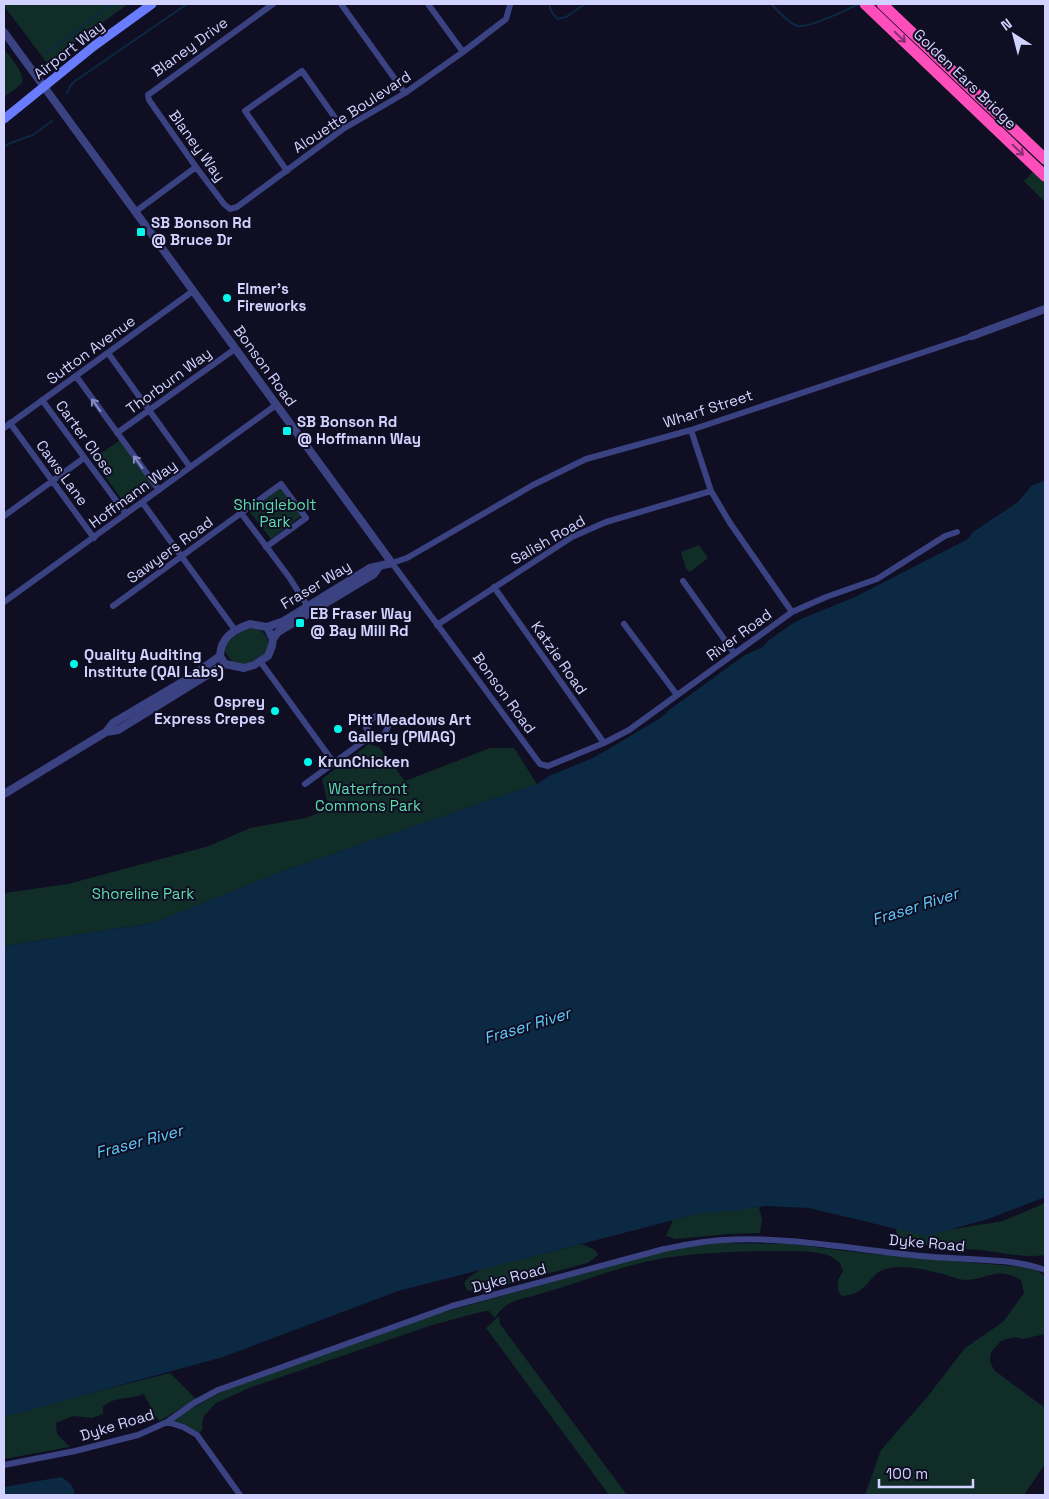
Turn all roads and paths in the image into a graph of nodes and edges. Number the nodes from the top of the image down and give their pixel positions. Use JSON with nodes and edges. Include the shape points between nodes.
{"nodes":[{"id":1,"x":152,"y":4,"type":"edge"},
{"id":2,"x":273,"y":4,"type":"edge"},
{"id":3,"x":341,"y":4,"type":"edge"},
{"id":4,"x":428,"y":4,"type":"edge"},
{"id":5,"x":865,"y":4,"type":"edge"},
{"id":6,"x":882,"y":4,"type":"edge"},
{"id":7,"x":510,"y":5,"type":"edge"},
{"id":8,"x":4,"y":32,"type":"edge"},
{"id":9,"x":463,"y":52,"type":"junction"},
{"id":10,"x":44,"y":87,"type":"junction"},
{"id":11,"x":405,"y":93,"type":"junction"},
{"id":12,"x":148,"y":95,"type":"joint"},
{"id":13,"x":4,"y":119,"type":"edge"},
{"id":14,"x":343,"y":129,"type":"junction"},
{"id":15,"x":1045,"y":159,"type":"edge"},
{"id":16,"x":196,"y":167,"type":"junction"},
{"id":17,"x":287,"y":171,"type":"junction"},
{"id":18,"x":1045,"y":176,"type":"edge"},
{"id":19,"x":230,"y":209,"type":"joint"},
{"id":20,"x":135,"y":212,"type":"junction"},
{"id":21,"x":193,"y":291,"type":"junction"},
{"id":22,"x":1045,"y":309,"type":"edge"},
{"id":23,"x":972,"y":336,"type":"joint"},
{"id":24,"x":235,"y":349,"type":"junction"},
{"id":25,"x":108,"y":353,"type":"junction"},
{"id":26,"x":76,"y":376,"type":"junction"},
{"id":27,"x":42,"y":400,"type":"junction"},
{"id":28,"x":276,"y":405,"type":"junction"},
{"id":29,"x":150,"y":410,"type":"junction"},
{"id":30,"x":10,"y":424,"type":"junction"},
{"id":31,"x":4,"y":428,"type":"edge"},
{"id":32,"x":692,"y":430,"type":"junction"},
{"id":33,"x":118,"y":433,"type":"junction"},
{"id":34,"x":84,"y":458,"type":"junction"},
{"id":35,"x":190,"y":467,"type":"junction"},
{"id":36,"x":52,"y":481,"type":"junction"},
{"id":37,"x":159,"y":490,"type":"junction"},
{"id":38,"x":711,"y":491,"type":"junction"},
{"id":39,"x":142,"y":502,"type":"junction"},
{"id":40,"x":241,"y":513,"type":"junction"},
{"id":41,"x":126,"y":514,"type":"junction"},
{"id":42,"x":4,"y":516,"type":"edge"},
{"id":43,"x":958,"y":532,"type":"dead end"},
{"id":44,"x":94,"y":538,"type":"junction"},
{"id":45,"x":266,"y":546,"type":"junction"},
{"id":46,"x":182,"y":556,"type":"junction"},
{"id":47,"x":392,"y":563,"type":"junction"},
{"id":48,"x":683,"y":581,"type":"dead end"},
{"id":49,"x":494,"y":587,"type":"junction"},
{"id":50,"x":4,"y":602,"type":"edge"},
{"id":51,"x":113,"y":606,"type":"dead end"},
{"id":52,"x":309,"y":609,"type":"junction"},
{"id":53,"x":792,"y":612,"type":"junction"},
{"id":54,"x":624,"y":624,"type":"dead end"},
{"id":55,"x":438,"y":625,"type":"junction"},
{"id":56,"x":266,"y":627,"type":"junction"},
{"id":57,"x":235,"y":630,"type":"junction"},
{"id":58,"x":273,"y":639,"type":"junction"},
{"id":59,"x":734,"y":653,"type":"junction"},
{"id":60,"x":220,"y":656,"type":"junction"},
{"id":61,"x":260,"y":661,"type":"junction"},
{"id":62,"x":225,"y":664,"type":"junction"},
{"id":63,"x":677,"y":695,"type":"junction"},
{"id":64,"x":106,"y":732,"type":"junction"},
{"id":65,"x":372,"y":735,"type":"dead end"},
{"id":66,"x":604,"y":743,"type":"junction"},
{"id":67,"x":334,"y":763,"type":"junction"},
{"id":68,"x":540,"y":764,"type":"joint"},
{"id":69,"x":305,"y":784,"type":"dead end"},
{"id":70,"x":4,"y":794,"type":"edge"},
{"id":71,"x":1045,"y":1270,"type":"edge"},
{"id":72,"x":167,"y":1422,"type":"junction"},
{"id":73,"x":4,"y":1465,"type":"edge"},
{"id":74,"x":240,"y":1495,"type":"edge"}],
"edges":[{"from":1,"to":10,"type":"main road","name":"Airport Way"},
{"from":2,"to":12,"type":"street","name":"Blaney Drive"},
{"from":3,"to":11,"type":"street"},
{"from":4,"to":9,"type":"street"},
{"from":5,"to":18,"type":"highway","name":"Golden Ears Bridge","one_way":true},
{"from":6,"to":15,"type":"highway","name":"Golden Ears Bridge"},
{"from":7,"to":9,"type":"street","name":"Alouette Boulevard","via":[[506,19]]},
{"from":8,"to":10,"type":"street","name":"Bonson Road"},
{"from":9,"to":11,"type":"street","name":"Alouette Boulevard"},
{"from":10,"to":13,"type":"main road","name":"Airport Way"},
{"from":10,"to":20,"type":"street","name":"Bonson Road"},
{"from":11,"to":14,"type":"street","name":"Alouette Boulevard"},
{"from":12,"to":16,"type":"street","name":"Blaney Way","via":[[148,100]]},
{"from":14,"to":17,"type":"street","name":"Alouette Boulevard"},
{"from":14,"to":17,"type":"street","via":[[302,70],[245,111]]},
{"from":16,"to":19,"type":"street","name":"Blaney Way"},
{"from":16,"to":20,"type":"street"},
{"from":17,"to":19,"type":"street","name":"Alouette Boulevard"},
{"from":20,"to":21,"type":"street","name":"Bonson Road"},
{"from":21,"to":24,"type":"street","name":"Bonson Road"},
{"from":21,"to":25,"type":"street","name":"Sutton Avenue"},
{"from":22,"to":23,"type":"street","name":"Wharf Street"},
{"from":23,"to":32,"type":"street","name":"Wharf Street"},
{"from":24,"to":28,"type":"street","name":"Bonson Road"},
{"from":24,"to":29,"type":"street","name":"Thorburn Way"},
{"from":25,"to":26,"type":"street","name":"Sutton Avenue"},
{"from":25,"to":29,"type":"street"},
{"from":26,"to":27,"type":"street","name":"Sutton Avenue"},
{"from":33,"to":26,"type":"street","one_way":true},
{"from":27,"to":30,"type":"street","name":"Sutton Avenue"},
{"from":27,"to":34,"type":"street","name":"Carter Close"},
{"from":28,"to":35,"type":"street","name":"Hoffmann Way"},
{"from":28,"to":47,"type":"street","name":"Bonson Road"},
{"from":29,"to":33,"type":"street","name":"Thorburn Way"},
{"from":29,"to":35,"type":"street"},
{"from":30,"to":31,"type":"street","name":"Sutton Avenue"},
{"from":30,"to":36,"type":"street","name":"Caws Lane"},
{"from":32,"to":38,"type":"street"},
{"from":32,"to":47,"type":"street","name":"Wharf Street","via":[[586,459],[561,470],[407,558]]},
{"from":37,"to":33,"type":"street","one_way":true},
{"from":34,"to":36,"type":"street"},
{"from":34,"to":41,"type":"street","name":"Carter Close"},
{"from":35,"to":37,"type":"street","name":"Hoffmann Way"},
{"from":36,"to":42,"type":"street"},
{"from":36,"to":44,"type":"street","name":"Caws Lane"},
{"from":37,"to":39,"type":"street","name":"Hoffmann Way"},
{"from":38,"to":49,"type":"street","name":"Salish Road","via":[[606,522],[559,545]]},
{"from":38,"to":53,"type":"street"},
{"from":39,"to":41,"type":"street","name":"Hoffmann Way"},
{"from":39,"to":46,"type":"street"},
{"from":40,"to":45,"type":"street"},
{"from":40,"to":45,"type":"street","name":"Sawyers Road","via":[[281,484],[306,518]]},
{"from":40,"to":46,"type":"street","name":"Sawyers Road"},
{"from":41,"to":44,"type":"street","name":"Hoffmann Way"},
{"from":43,"to":53,"type":"street","name":"River Road","via":[[945,536],[877,579]]},
{"from":44,"to":50,"type":"street","name":"Hoffmann Way"},
{"from":45,"to":52,"type":"street"},
{"from":46,"to":51,"type":"street","name":"Sawyers Road"},
{"from":46,"to":57,"type":"street"},
{"from":47,"to":52,"type":"street","name":"Fraser Way","via":[[379,567],[374,574]]},
{"from":47,"to":55,"type":"street","name":"Bonson Road"},
{"from":48,"to":59,"type":"street"},
{"from":49,"to":55,"type":"street","name":"Salish Road"},
{"from":49,"to":66,"type":"street","name":"Katzie Road"},
{"from":52,"to":56,"type":"street","name":"Fraser Way"},
{"from":52,"to":58,"type":"street","name":"Fraser Way"},
{"from":53,"to":59,"type":"street","name":"River Road"},
{"from":54,"to":63,"type":"street"},
{"from":55,"to":68,"type":"street","name":"Bonson Road"},
{"from":56,"to":57,"type":"street","via":[[250,624]]},
{"from":56,"to":58,"type":"street"},
{"from":57,"to":60,"type":"street","via":[[223,641]]},
{"from":58,"to":61,"type":"street","via":[[270,651]]},
{"from":59,"to":63,"type":"street","name":"River Road"},
{"from":60,"to":62,"type":"street"},
{"from":60,"to":64,"type":"street","via":[[113,723]]},
{"from":61,"to":62,"type":"street","via":[[244,668]]},
{"from":61,"to":67,"type":"street"},
{"from":62,"to":64,"type":"street","via":[[118,730]]},
{"from":63,"to":66,"type":"street","name":"River Road","via":[[636,725]]},
{"from":64,"to":70,"type":"street"},
{"from":65,"to":67,"type":"street"},
{"from":66,"to":68,"type":"street","name":"River Road","via":[[548,766]]},
{"from":67,"to":69,"type":"street"},
{"from":71,"to":72,"type":"street","name":"Dyke Road","via":[[1015,1263],[776,1240],[693,1243],[452,1306],[218,1390]]},
{"from":72,"to":73,"type":"street","name":"Dyke Road","via":[[138,1435]]},
{"from":72,"to":74,"type":"street","via":[[197,1435]]}]}
